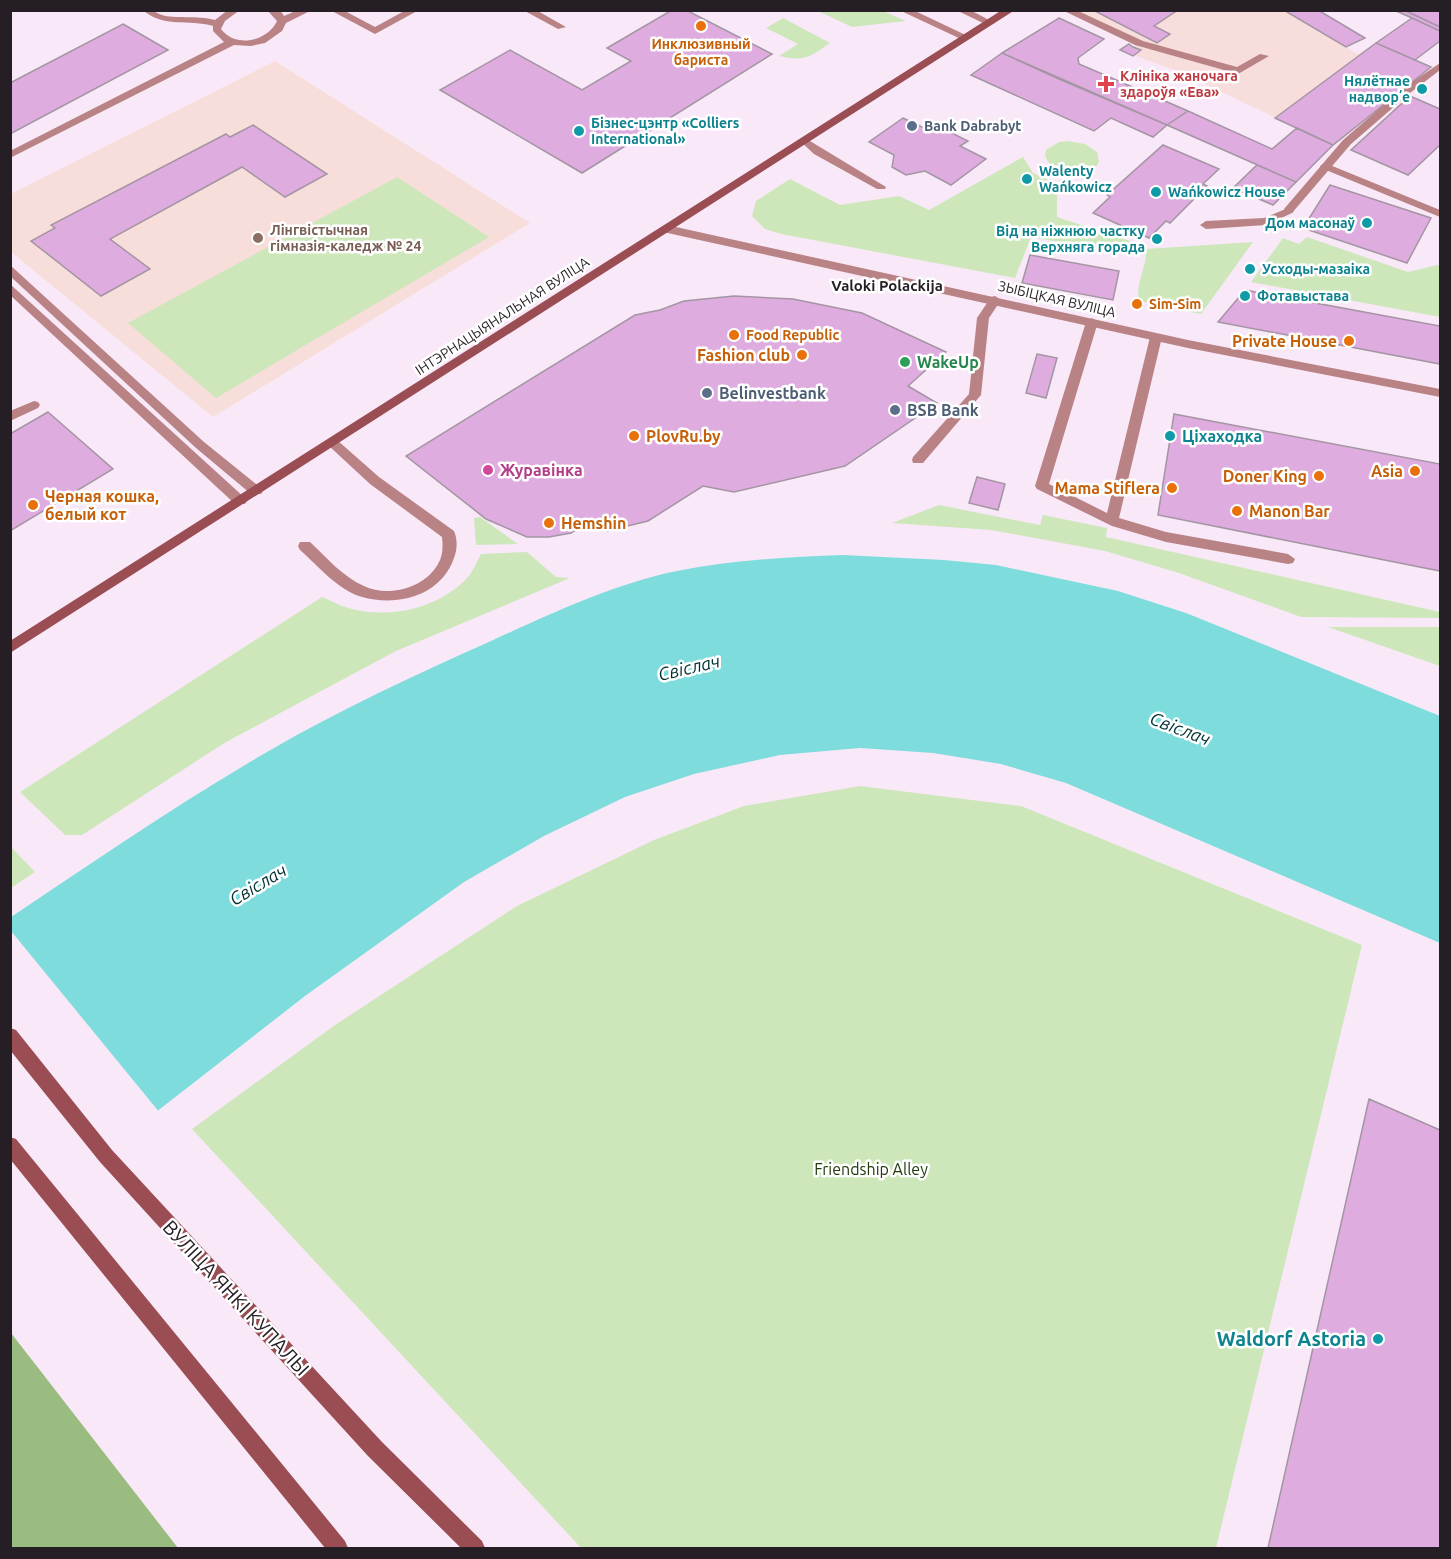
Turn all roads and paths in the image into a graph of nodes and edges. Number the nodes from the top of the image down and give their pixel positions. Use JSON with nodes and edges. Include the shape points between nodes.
{"nodes":[{"id":1,"x":148,"y":10,"type":"edge"},
{"id":2,"x":235,"y":10,"type":"edge"},
{"id":3,"x":272,"y":10,"type":"edge"},
{"id":4,"x":307,"y":10,"type":"edge"},
{"id":5,"x":336,"y":10,"type":"edge"},
{"id":6,"x":414,"y":10,"type":"edge"},
{"id":7,"x":528,"y":10,"type":"edge"},
{"id":8,"x":904,"y":10,"type":"edge"},
{"id":9,"x":961,"y":10,"type":"edge"},
{"id":10,"x":1010,"y":10,"type":"edge"},
{"id":11,"x":1067,"y":10,"type":"edge"},
{"id":12,"x":282,"y":21,"type":"junction"},
{"id":13,"x":990,"y":23,"type":"junction"},
{"id":14,"x":217,"y":24,"type":"junction"},
{"id":15,"x":561,"y":27,"type":"dead end"},
{"id":16,"x":221,"y":37,"type":"junction"},
{"id":17,"x":967,"y":38,"type":"junction"},
{"id":18,"x":232,"y":42,"type":"junction"},
{"id":19,"x":1264,"y":56,"type":"dead end"},
{"id":20,"x":1440,"y":66,"type":"edge"},
{"id":21,"x":805,"y":141,"type":"junction"},
{"id":22,"x":10,"y":144,"type":"edge"},
{"id":23,"x":10,"y":155,"type":"edge"},
{"id":24,"x":1325,"y":166,"type":"junction"},
{"id":25,"x":881,"y":187,"type":"dead end"},
{"id":26,"x":1440,"y":214,"type":"edge"},
{"id":27,"x":1206,"y":225,"type":"dead end"},
{"id":28,"x":667,"y":229,"type":"junction"},
{"id":29,"x":10,"y":270,"type":"edge"},
{"id":30,"x":10,"y":288,"type":"edge"},
{"id":31,"x":995,"y":300,"type":"junction"},
{"id":32,"x":1092,"y":322,"type":"junction"},
{"id":33,"x":1156,"y":337,"type":"junction"},
{"id":34,"x":1440,"y":393,"type":"edge"},
{"id":35,"x":34,"y":405,"type":"dead end"},
{"id":36,"x":10,"y":417,"type":"edge"},
{"id":37,"x":333,"y":443,"type":"junction"},
{"id":38,"x":918,"y":460,"type":"dead end"},
{"id":39,"x":256,"y":491,"type":"junction"},
{"id":40,"x":240,"y":501,"type":"junction"},
{"id":41,"x":1112,"y":521,"type":"junction"},
{"id":42,"x":305,"y":546,"type":"dead end"},
{"id":43,"x":1288,"y":559,"type":"dead end"},
{"id":44,"x":10,"y":648,"type":"edge"},
{"id":45,"x":10,"y":1036,"type":"edge"},
{"id":46,"x":10,"y":1145,"type":"edge"},
{"id":47,"x":338,"y":1548,"type":"edge"},
{"id":48,"x":475,"y":1548,"type":"edge"}],
"edges":[{"from":1,"to":14,"type":"street","via":[[160,18],[200,19]]},
{"from":2,"to":14,"type":"street"},
{"from":3,"to":12,"type":"street"},
{"from":4,"to":12,"type":"street"},
{"from":5,"to":6,"type":"street","via":[[375,31]]},
{"from":7,"to":15,"type":"street"},
{"from":8,"to":17,"type":"street"},
{"from":9,"to":13,"type":"street"},
{"from":10,"to":13,"type":"main road","name":"ІНТЭРНАЦЫЯНАЛЬНАЯ ВУЛІЦА"},
{"from":11,"to":19,"type":"street","via":[[1138,43],[1238,71]]},
{"from":12,"to":18,"type":"street","via":[[277,32],[262,40]]},
{"from":13,"to":17,"type":"main road","name":"ІНТЭРНАЦЫЯНАЛЬНАЯ ВУЛІЦА"},
{"from":14,"to":16,"type":"street"},
{"from":16,"to":18,"type":"street"},
{"from":16,"to":22,"type":"street"},
{"from":17,"to":21,"type":"main road","name":"ІНТЭРНАЦЫЯНАЛЬНАЯ ВУЛІЦА"},
{"from":18,"to":23,"type":"street"},
{"from":20,"to":24,"type":"street","via":[[1347,142]]},
{"from":21,"to":25,"type":"street"},
{"from":21,"to":28,"type":"main road","name":"ІНТЭРНАЦЫЯНАЛЬНАЯ ВУЛІЦА"},
{"from":24,"to":26,"type":"street"},
{"from":24,"to":27,"type":"street","via":[[1288,211],[1266,221]]},
{"from":28,"to":31,"type":"street","name":"ЗЫБІЦКАЯ ВУЛІЦА"},
{"from":28,"to":37,"type":"main road","name":"ІНТЭРНАЦЫЯНАЛЬНАЯ ВУЛІЦА"},
{"from":29,"to":39,"type":"street","via":[[200,445]]},
{"from":30,"to":40,"type":"street"},
{"from":31,"to":32,"type":"street","name":"ЗЫБІЦКАЯ ВУЛІЦА"},
{"from":31,"to":38,"type":"street","via":[[983,318],[975,395]]},
{"from":32,"to":33,"type":"street","name":"ЗЫБІЦКАЯ ВУЛІЦА"},
{"from":32,"to":41,"type":"street","via":[[1042,486]]},
{"from":33,"to":34,"type":"street","name":"ЗЫБІЦКАЯ ВУЛІЦА"},
{"from":33,"to":41,"type":"street"},
{"from":35,"to":36,"type":"street"},
{"from":37,"to":39,"type":"main road","name":"ІНТЭРНАЦЫЯНАЛЬНАЯ ВУЛІЦА"},
{"from":37,"to":42,"type":"street","via":[[387,493],[449,535],[450,558],[433,581],[417,590],[381,596],[344,581]]},
{"from":39,"to":40,"type":"main road","name":"ІНТЭРНАЦЫЯНАЛЬНАЯ ВУЛІЦА"},
{"from":40,"to":44,"type":"main road","name":"ІНТЭРНАЦЫЯНАЛЬНАЯ ВУЛІЦА"},
{"from":41,"to":43,"type":"street","via":[[1166,537]]},
{"from":45,"to":48,"type":"main road","name":"ВУЛІЦА ЯНКІ КУПАЛЫ","via":[[106,1156],[375,1449]]},
{"from":46,"to":47,"type":"main road"}]}
